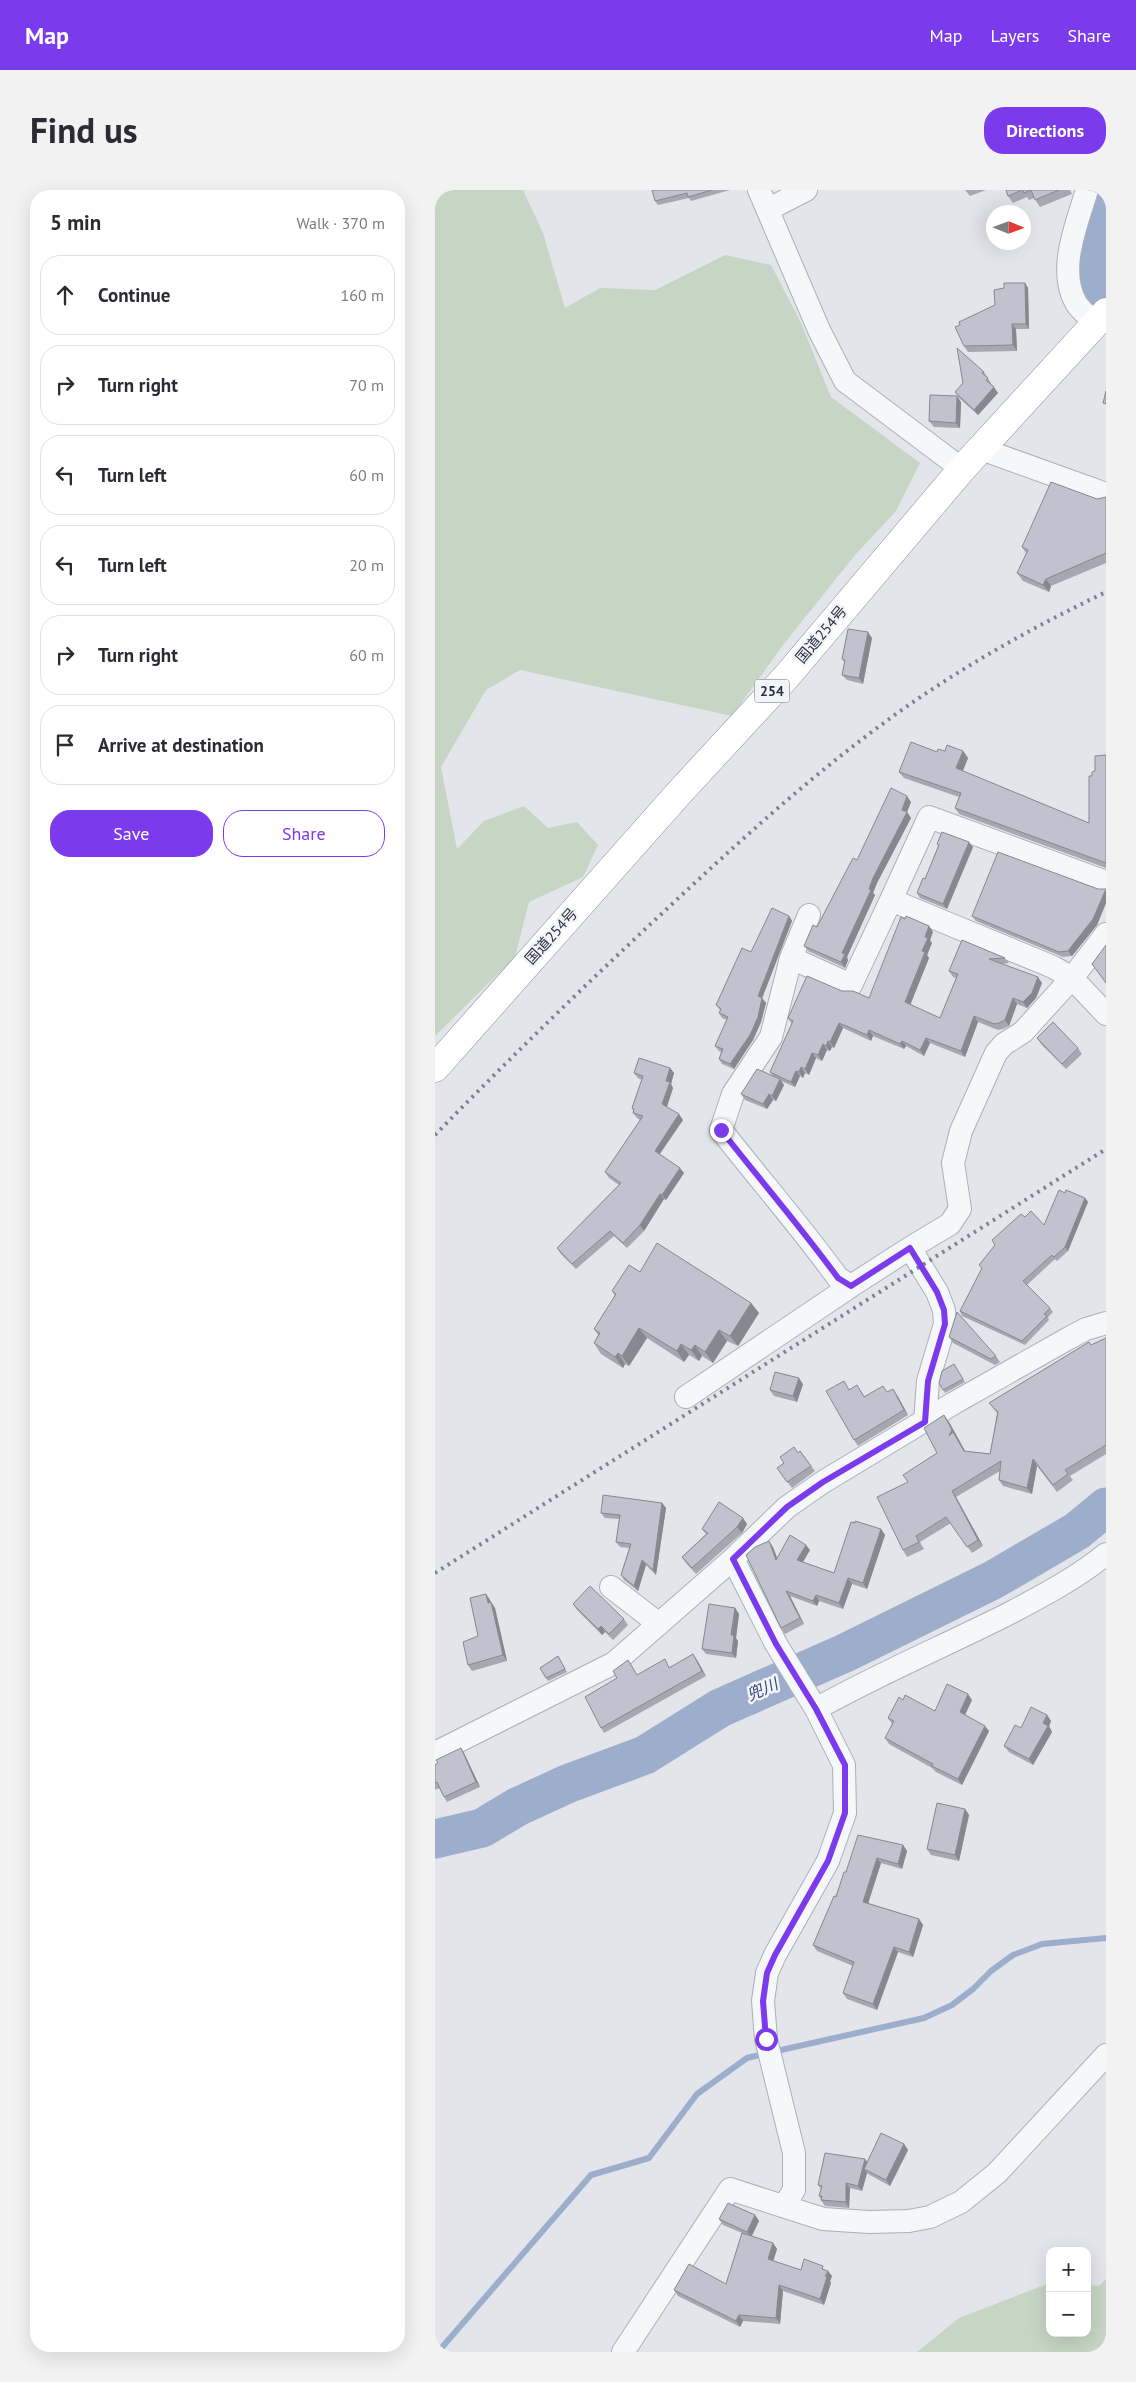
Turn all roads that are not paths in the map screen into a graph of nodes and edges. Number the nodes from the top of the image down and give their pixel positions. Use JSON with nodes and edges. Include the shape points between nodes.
{"nodes":[{"id":1,"x":806,"y":190,"type":"edge"},
{"id":2,"x":1087,"y":190,"type":"edge"},
{"id":3,"x":764,"y":199,"type":"edge"},
{"id":4,"x":1100,"y":317,"type":"edge"},
{"id":5,"x":981,"y":449,"type":"junction"},
{"id":6,"x":962,"y":469,"type":"junction"},
{"id":7,"x":1106,"y":494,"type":"edge"},
{"id":8,"x":1106,"y":882,"type":"edge"},
{"id":9,"x":891,"y":900,"type":"junction"},
{"id":10,"x":809,"y":915,"type":"dead end"},
{"id":11,"x":1106,"y":934,"type":"edge"},
{"id":12,"x":791,"y":958,"type":"junction"},
{"id":13,"x":1072,"y":978,"type":"junction"},
{"id":14,"x":1106,"y":1014,"type":"edge"},
{"id":15,"x":435,"y":1068,"type":"edge"},
{"id":16,"x":910,"y":1248,"type":"junction"},
{"id":17,"x":851,"y":1286,"type":"junction"},
{"id":18,"x":1106,"y":1323,"type":"edge"},
{"id":19,"x":686,"y":1396,"type":"dead end"},
{"id":20,"x":925,"y":1422,"type":"junction"},
{"id":21,"x":1106,"y":1554,"type":"edge"},
{"id":22,"x":733,"y":1559,"type":"junction"},
{"id":23,"x":611,"y":1587,"type":"dead end"},
{"id":24,"x":659,"y":1624,"type":"junction"},
{"id":25,"x":812,"y":1702,"type":"junction"},
{"id":26,"x":435,"y":1753,"type":"edge"},
{"id":27,"x":1106,"y":2055,"type":"edge"},
{"id":28,"x":784,"y":2206,"type":"junction"},
{"id":29,"x":623,"y":2352,"type":"edge"}],
"edges":[{"from":1,"to":3,"type":"street"},
{"from":2,"to":4,"type":"street","via":[[1071,244],[1068,277],[1076,304]]},
{"from":3,"to":6,"type":"street","via":[[819,330],[845,380]]},
{"from":4,"to":5,"type":"highway","name":"国道254号","number":"254"},
{"from":5,"to":6,"type":"highway","name":"国道254号","number":"254"},
{"from":5,"to":7,"type":"street"},
{"from":6,"to":15,"type":"highway","name":"国道254号","number":"254","via":[[787,676]]},
{"from":8,"to":9,"type":"street","via":[[929,817]]},
{"from":9,"to":12,"type":"street","via":[[851,985]]},
{"from":9,"to":13,"type":"street","via":[[1053,967]]},
{"from":10,"to":12,"type":"street"},
{"from":11,"to":13,"type":"street"},
{"from":12,"to":17,"type":"street","via":[[771,1037],[733,1094],[721,1130],[838,1278]]},
{"from":13,"to":14,"type":"street"},
{"from":13,"to":16,"type":"street","via":[[1023,1032],[996,1053],[961,1131],[953,1163],[960,1209],[950,1224]]},
{"from":16,"to":17,"type":"street"},
{"from":16,"to":20,"type":"street","via":[[937,1292],[944,1310],[945,1324],[928,1381]]},
{"from":17,"to":19,"type":"street"},
{"from":18,"to":20,"type":"street","via":[[1069,1338]]},
{"from":20,"to":22,"type":"street","via":[[787,1507]]},
{"from":21,"to":25,"type":"street","via":[[1029,1603],[944,1647]]},
{"from":22,"to":24,"type":"street"},
{"from":22,"to":25,"type":"street","via":[[776,1644]]},
{"from":23,"to":24,"type":"street"},
{"from":24,"to":26,"type":"street","via":[[614,1663]]},
{"from":25,"to":28,"type":"street","via":[[845,1765],[845,1813],[828,1861],[767,1973],[763,2001],[766,2039],[794,2153],[794,2190]]},
{"from":27,"to":28,"type":"street","via":[[997,2173],[961,2202],[930,2217],[893,2222],[832,2220]]},
{"from":28,"to":29,"type":"street","via":[[730,2189]]}]}
